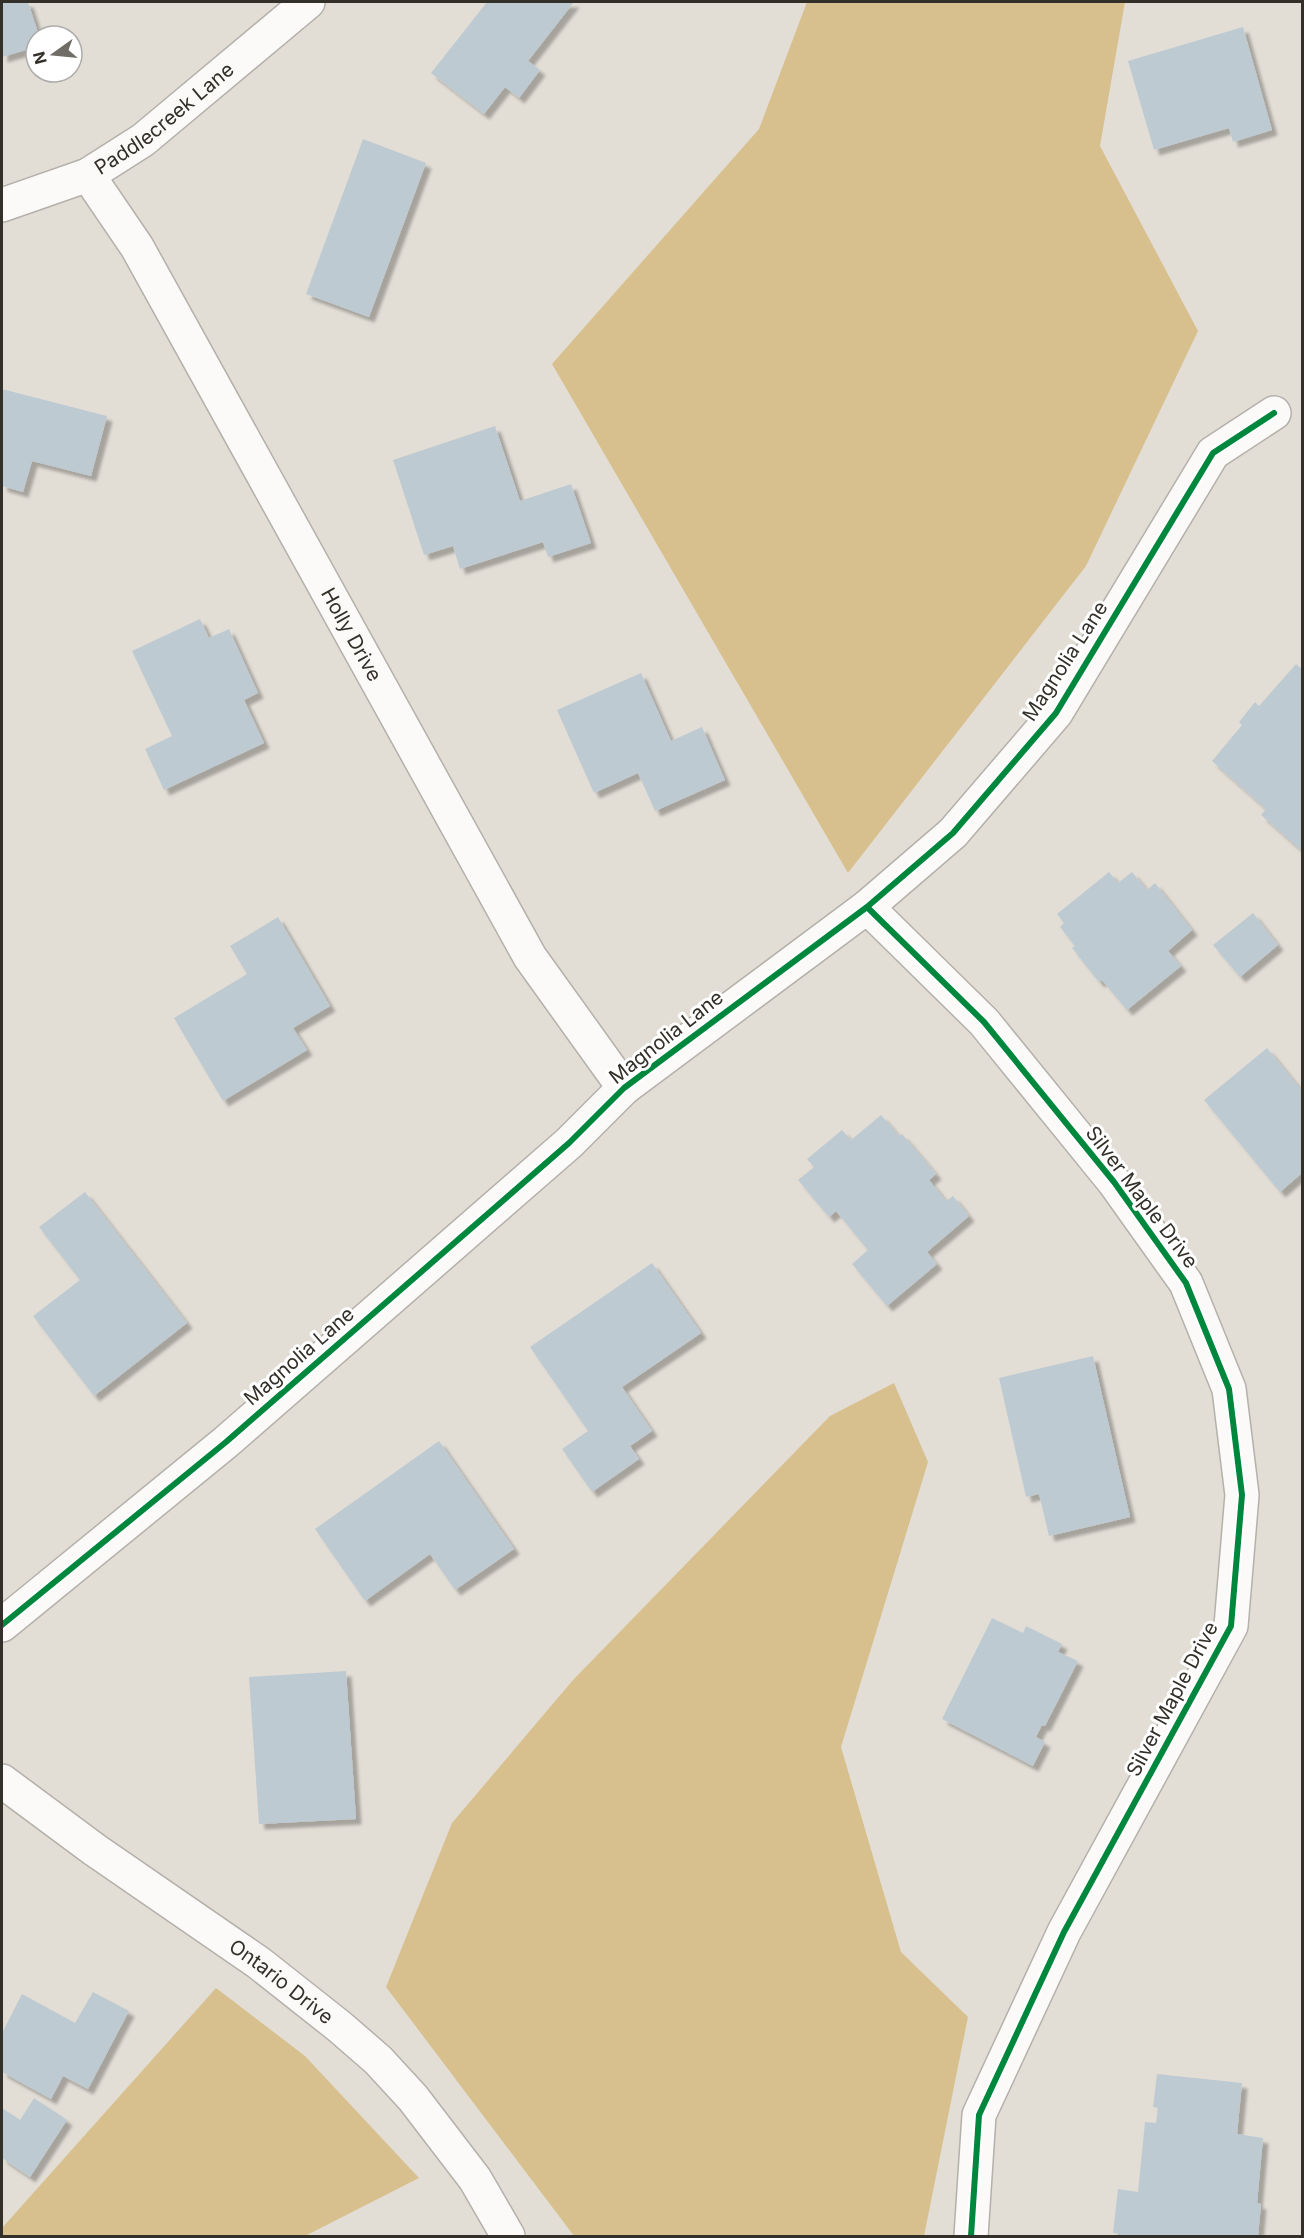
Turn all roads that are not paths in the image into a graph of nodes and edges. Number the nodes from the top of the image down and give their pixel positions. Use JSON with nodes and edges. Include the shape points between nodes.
{"nodes":[{"id":1,"x":308,"y":2,"type":"edge"},
{"id":2,"x":88,"y":175,"type":"junction"},
{"id":3,"x":2,"y":205,"type":"edge"},
{"id":4,"x":1274,"y":413,"type":"dead end"},
{"id":5,"x":867,"y":907,"type":"junction"},
{"id":6,"x":624,"y":1088,"type":"junction"},
{"id":7,"x":2,"y":1625,"type":"edge"},
{"id":8,"x":2,"y":1781,"type":"edge"},
{"id":9,"x":508,"y":2236,"type":"edge"},
{"id":10,"x":970,"y":2236,"type":"edge"}],
"edges":[{"from":1,"to":2,"type":"street","name":"Paddlecreek Lane","via":[[143,140]]},
{"from":2,"to":3,"type":"street","name":"Paddlecreek Lane"},
{"from":2,"to":6,"type":"street","name":"Holly Drive","via":[[142,258],[530,957]]},
{"from":4,"to":5,"type":"street","name":"Magnolia Lane","via":[[1213,453],[1056,713],[953,833]]},
{"from":5,"to":6,"type":"street","name":"Magnolia Lane"},
{"from":5,"to":10,"type":"street","name":"Silver Maple Drive","via":[[984,1022],[1114,1182],[1186,1284],[1229,1389],[1242,1495],[1231,1626],[1064,1932],[979,2115]]},
{"from":6,"to":7,"type":"street","name":"Magnolia Lane","via":[[569,1143],[235,1434]]},
{"from":8,"to":9,"type":"street","name":"Ontario Drive","via":[[259,1963],[378,2060],[413,2097],[475,2179]]}]}
